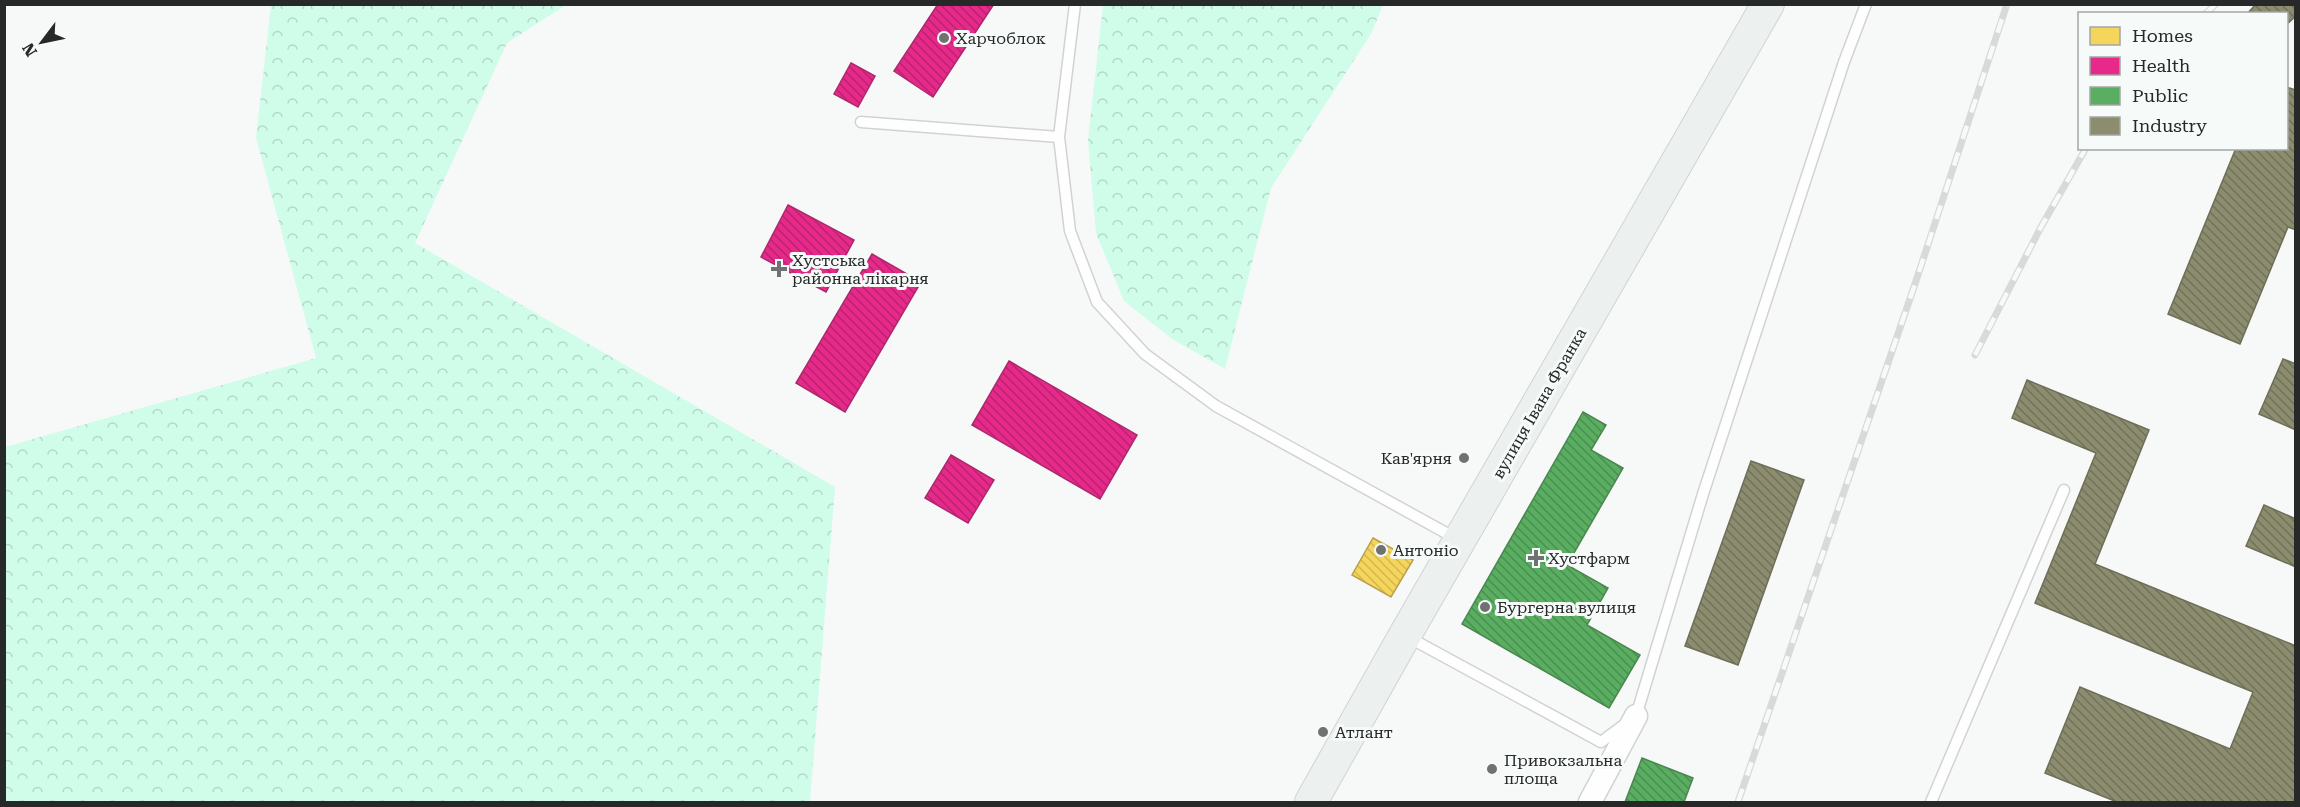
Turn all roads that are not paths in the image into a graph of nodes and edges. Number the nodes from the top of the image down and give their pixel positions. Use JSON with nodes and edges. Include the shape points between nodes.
{"nodes":[{"id":1,"x":1075,"y":4,"type":"edge"},
{"id":2,"x":1768,"y":4,"type":"edge"},
{"id":3,"x":1866,"y":4,"type":"edge"},
{"id":4,"x":861,"y":122,"type":"dead end"},
{"id":5,"x":1059,"y":137,"type":"junction"},
{"id":6,"x":2064,"y":490,"type":"dead end"},
{"id":7,"x":1460,"y":540,"type":"junction"},
{"id":8,"x":1405,"y":635,"type":"junction"},
{"id":9,"x":1636,"y":716,"type":"junction"},
{"id":10,"x":1311,"y":802,"type":"edge"},
{"id":11,"x":1590,"y":802,"type":"edge"},
{"id":12,"x":1931,"y":802,"type":"edge"}],
"edges":[{"from":1,"to":5,"type":"lane"},
{"from":2,"to":7,"type":"main road","name":"вулиця Івана Франка"},
{"from":3,"to":9,"type":"lane","via":[[1706,483]]},
{"from":4,"to":5,"type":"lane"},
{"from":5,"to":7,"type":"lane","via":[[1070,231],[1096,302],[1145,354],[1216,406]]},
{"from":6,"to":12,"type":"lane"},
{"from":7,"to":8,"type":"main road","name":"вулиця Івана Франка"},
{"from":8,"to":9,"type":"lane","via":[[1601,742]]},
{"from":8,"to":10,"type":"main road","name":"вулиця Івана Франка"},
{"from":9,"to":11,"type":"street"}]}
